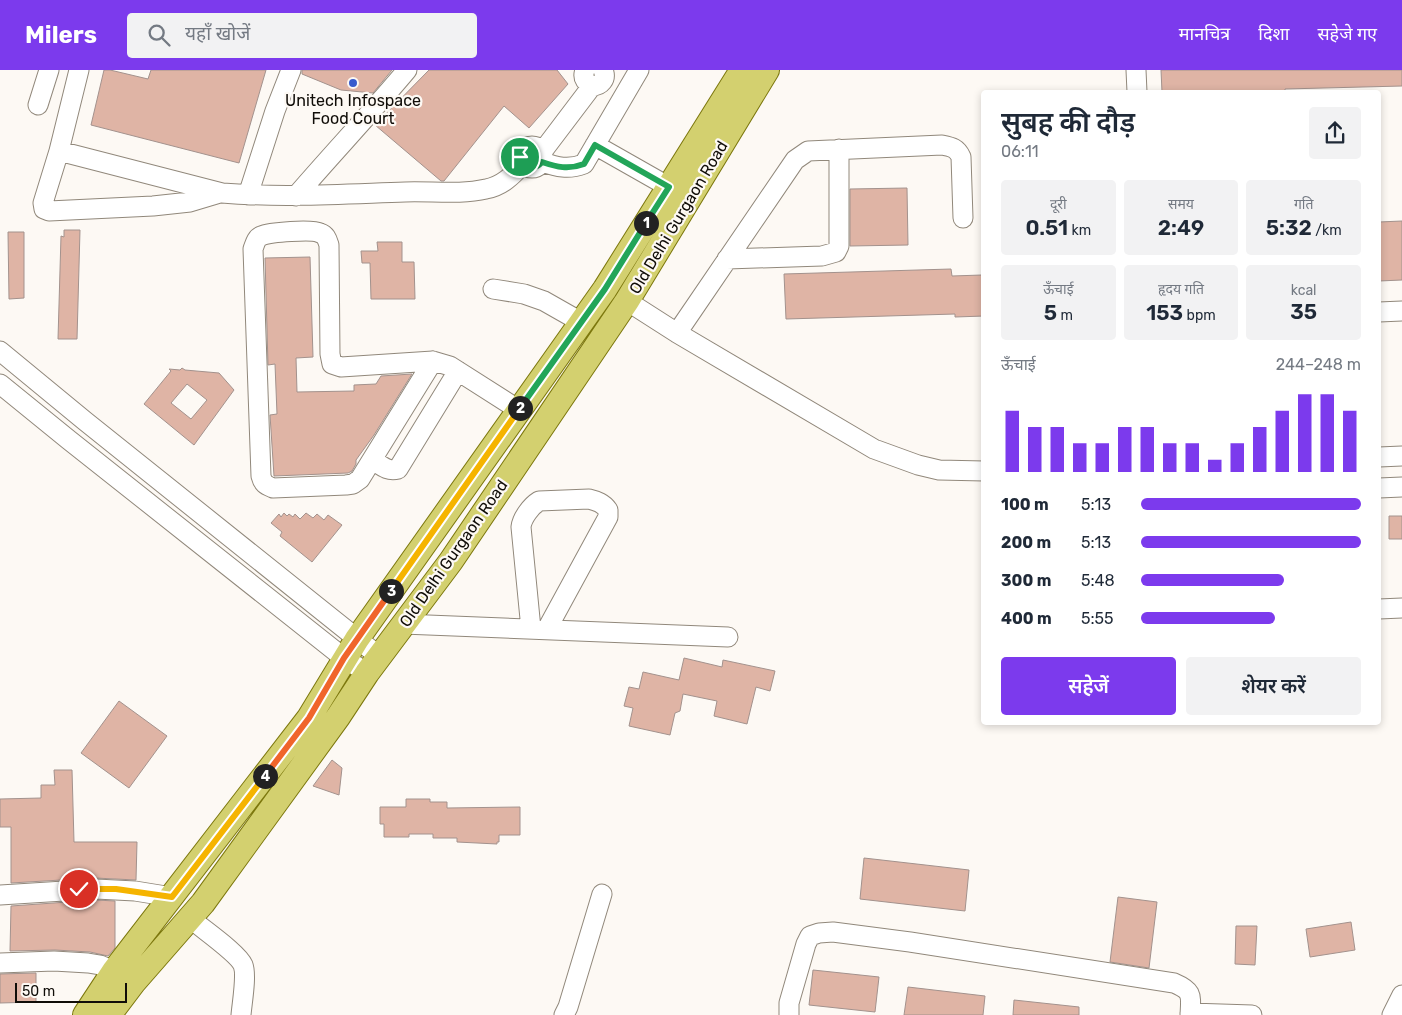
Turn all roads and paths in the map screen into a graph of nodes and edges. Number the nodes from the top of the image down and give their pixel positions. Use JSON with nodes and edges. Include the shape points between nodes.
{"nodes":[{"id":1,"x":49,"y":70,"type":"edge"},
{"id":2,"x":79,"y":70,"type":"edge"},
{"id":3,"x":291,"y":70,"type":"edge"},
{"id":4,"x":407,"y":70,"type":"edge"},
{"id":5,"x":603,"y":70,"type":"edge"},
{"id":6,"x":638,"y":70,"type":"edge"},
{"id":7,"x":742,"y":70,"type":"edge"},
{"id":8,"x":767,"y":70,"type":"edge"},
{"id":9,"x":1136,"y":70,"type":"edge"},
{"id":10,"x":588,"y":78,"type":"edge"},
{"id":11,"x":1137,"y":90,"type":"edge"},
{"id":12,"x":38,"y":104,"type":"dead end"},
{"id":13,"x":595,"y":145,"type":"junction"},
{"id":14,"x":839,"y":149,"type":"junction"},
{"id":15,"x":59,"y":151,"type":"junction"},
{"id":16,"x":542,"y":157,"type":"junction"},
{"id":17,"x":669,"y":187,"type":"junction"},
{"id":18,"x":222,"y":193,"type":"junction"},
{"id":19,"x":248,"y":195,"type":"junction"},
{"id":20,"x":296,"y":196,"type":"junction"},
{"id":21,"x":963,"y":218,"type":"dead end"},
{"id":22,"x":727,"y":259,"type":"junction"},
{"id":23,"x":493,"y":289,"type":"dead end"},
{"id":24,"x":627,"y":301,"type":"junction"},
{"id":25,"x":1402,"y":311,"type":"edge"},
{"id":26,"x":1381,"y":312,"type":"edge"},
{"id":27,"x":581,"y":322,"type":"junction"},
{"id":28,"x":677,"y":333,"type":"junction"},
{"id":29,"x":0,"y":350,"type":"edge"},
{"id":30,"x":433,"y":361,"type":"junction"},
{"id":31,"x":458,"y":371,"type":"junction"},
{"id":32,"x":0,"y":384,"type":"edge"},
{"id":33,"x":519,"y":410,"type":"junction"},
{"id":34,"x":1402,"y":456,"type":"edge"},
{"id":35,"x":1381,"y":457,"type":"edge"},
{"id":36,"x":373,"y":460,"type":"junction"},
{"id":37,"x":981,"y":472,"type":"edge"},
{"id":38,"x":1402,"y":487,"type":"edge"},
{"id":39,"x":1381,"y":488,"type":"edge"},
{"id":40,"x":1402,"y":608,"type":"edge"},
{"id":41,"x":1381,"y":609,"type":"edge"},
{"id":42,"x":403,"y":624,"type":"junction"},
{"id":43,"x":539,"y":629,"type":"junction"},
{"id":44,"x":728,"y":636,"type":"dead end"},
{"id":45,"x":357,"y":638,"type":"junction"},
{"id":46,"x":344,"y":658,"type":"junction"},
{"id":47,"x":373,"y":665,"type":"junction"},
{"id":48,"x":602,"y":894,"type":"dead end"},
{"id":49,"x":0,"y":895,"type":"edge"},
{"id":50,"x":172,"y":897,"type":"junction"},
{"id":51,"x":190,"y":918,"type":"junction"},
{"id":52,"x":0,"y":963,"type":"edge"},
{"id":53,"x":124,"y":976,"type":"junction"},
{"id":54,"x":1402,"y":995,"type":"edge"},
{"id":55,"x":1190,"y":1014,"type":"edge"},
{"id":56,"x":85,"y":1015,"type":"edge"},
{"id":57,"x":109,"y":1015,"type":"edge"},
{"id":58,"x":240,"y":1015,"type":"edge"},
{"id":59,"x":564,"y":1015,"type":"edge"},
{"id":60,"x":789,"y":1015,"type":"edge"},
{"id":61,"x":1252,"y":1015,"type":"edge"},
{"id":62,"x":1392,"y":1015,"type":"edge"}],
"edges":[{"from":1,"to":12,"type":"street"},
{"from":2,"to":15,"type":"street"},
{"from":3,"to":19,"type":"street"},
{"from":4,"to":20,"type":"street"},
{"from":5,"to":10,"type":"street","via":[[604,78],[600,85]]},
{"from":6,"to":13,"type":"street"},
{"from":7,"to":17,"type":"main road","name":"Old Delhi Gurgaon Road"},
{"from":8,"to":24,"type":"main road","name":"Old Delhi Gurgaon Road"},
{"from":9,"to":11,"type":"street"},
{"from":10,"to":16,"type":"street"},
{"from":13,"to":16,"type":"street","via":[[584,164],[575,168],[563,168]]},
{"from":13,"to":17,"type":"street"},
{"from":14,"to":21,"type":"street","via":[[942,145],[958,150]]},
{"from":14,"to":22,"type":"street","via":[[808,151],[795,160]]},
{"from":14,"to":22,"type":"street","via":[[839,246],[836,252],[822,256]]},
{"from":15,"to":18,"type":"street"},
{"from":15,"to":18,"type":"street","via":[[43,203],[44,209],[49,211],[153,206],[190,202]]},
{"from":16,"to":20,"type":"street","via":[[533,168],[523,164],[509,180],[486,189]]},
{"from":17,"to":27,"type":"main road","name":"Old Delhi Gurgaon Road"},
{"from":18,"to":19,"type":"street"},
{"from":19,"to":20,"type":"street"},
{"from":22,"to":28,"type":"street"},
{"from":23,"to":27,"type":"street","via":[[524,294]]},
{"from":24,"to":28,"type":"street"},
{"from":24,"to":42,"type":"main road","name":"Old Delhi Gurgaon Road","via":[[451,561]]},
{"from":25,"to":26,"type":"street"},
{"from":27,"to":33,"type":"main road","name":"Old Delhi Gurgaon Road"},
{"from":28,"to":37,"type":"street","via":[[874,449],[939,470]]},
{"from":29,"to":45,"type":"street"},
{"from":30,"to":31,"type":"street"},
{"from":30,"to":36,"type":"street"},
{"from":30,"to":36,"type":"street","via":[[341,368],[332,364],[329,245],[326,237],[311,231],[270,234],[256,240],[253,249],[262,482],[273,488],[353,484]]},
{"from":31,"to":33,"type":"street"},
{"from":31,"to":36,"type":"street","via":[[398,469],[387,469]]},
{"from":32,"to":46,"type":"street"},
{"from":33,"to":45,"type":"main road","name":"Old Delhi Gurgaon Road"},
{"from":34,"to":35,"type":"street"},
{"from":38,"to":39,"type":"street"},
{"from":40,"to":41,"type":"street"},
{"from":42,"to":43,"type":"street"},
{"from":42,"to":47,"type":"main road","name":"Old Delhi Gurgaon Road"},
{"from":43,"to":43,"type":"street","via":[[608,516],[604,504],[588,499],[539,501],[524,518],[521,527]]},
{"from":43,"to":44,"type":"street"},
{"from":45,"to":46,"type":"main road","name":"Old Delhi Gurgaon Road"},
{"from":45,"to":47,"type":"street"},
{"from":46,"to":47,"type":"street"},
{"from":46,"to":50,"type":"main road","name":"Old Delhi Gurgaon Road","via":[[309,718]]},
{"from":47,"to":51,"type":"main road","name":"Old Delhi Gurgaon Road"},
{"from":48,"to":59,"type":"street"},
{"from":49,"to":50,"type":"street","via":[[96,888]]},
{"from":50,"to":53,"type":"main road","name":"Old Delhi Gurgaon Road"},
{"from":51,"to":53,"type":"main road","name":"Old Delhi Gurgaon Road"},
{"from":51,"to":58,"type":"street","via":[[243,964]]},
{"from":52,"to":53,"type":"street","via":[[88,963]]},
{"from":53,"to":56,"type":"main road","name":"Old Delhi Gurgaon Road"},
{"from":53,"to":57,"type":"main road","name":"Old Delhi Gurgaon Road"},
{"from":54,"to":62,"type":"street"},
{"from":55,"to":60,"type":"street","via":[[1191,996],[1186,988],[1174,983],[833,932],[810,936],[789,1003]]},
{"from":55,"to":61,"type":"street"}]}
